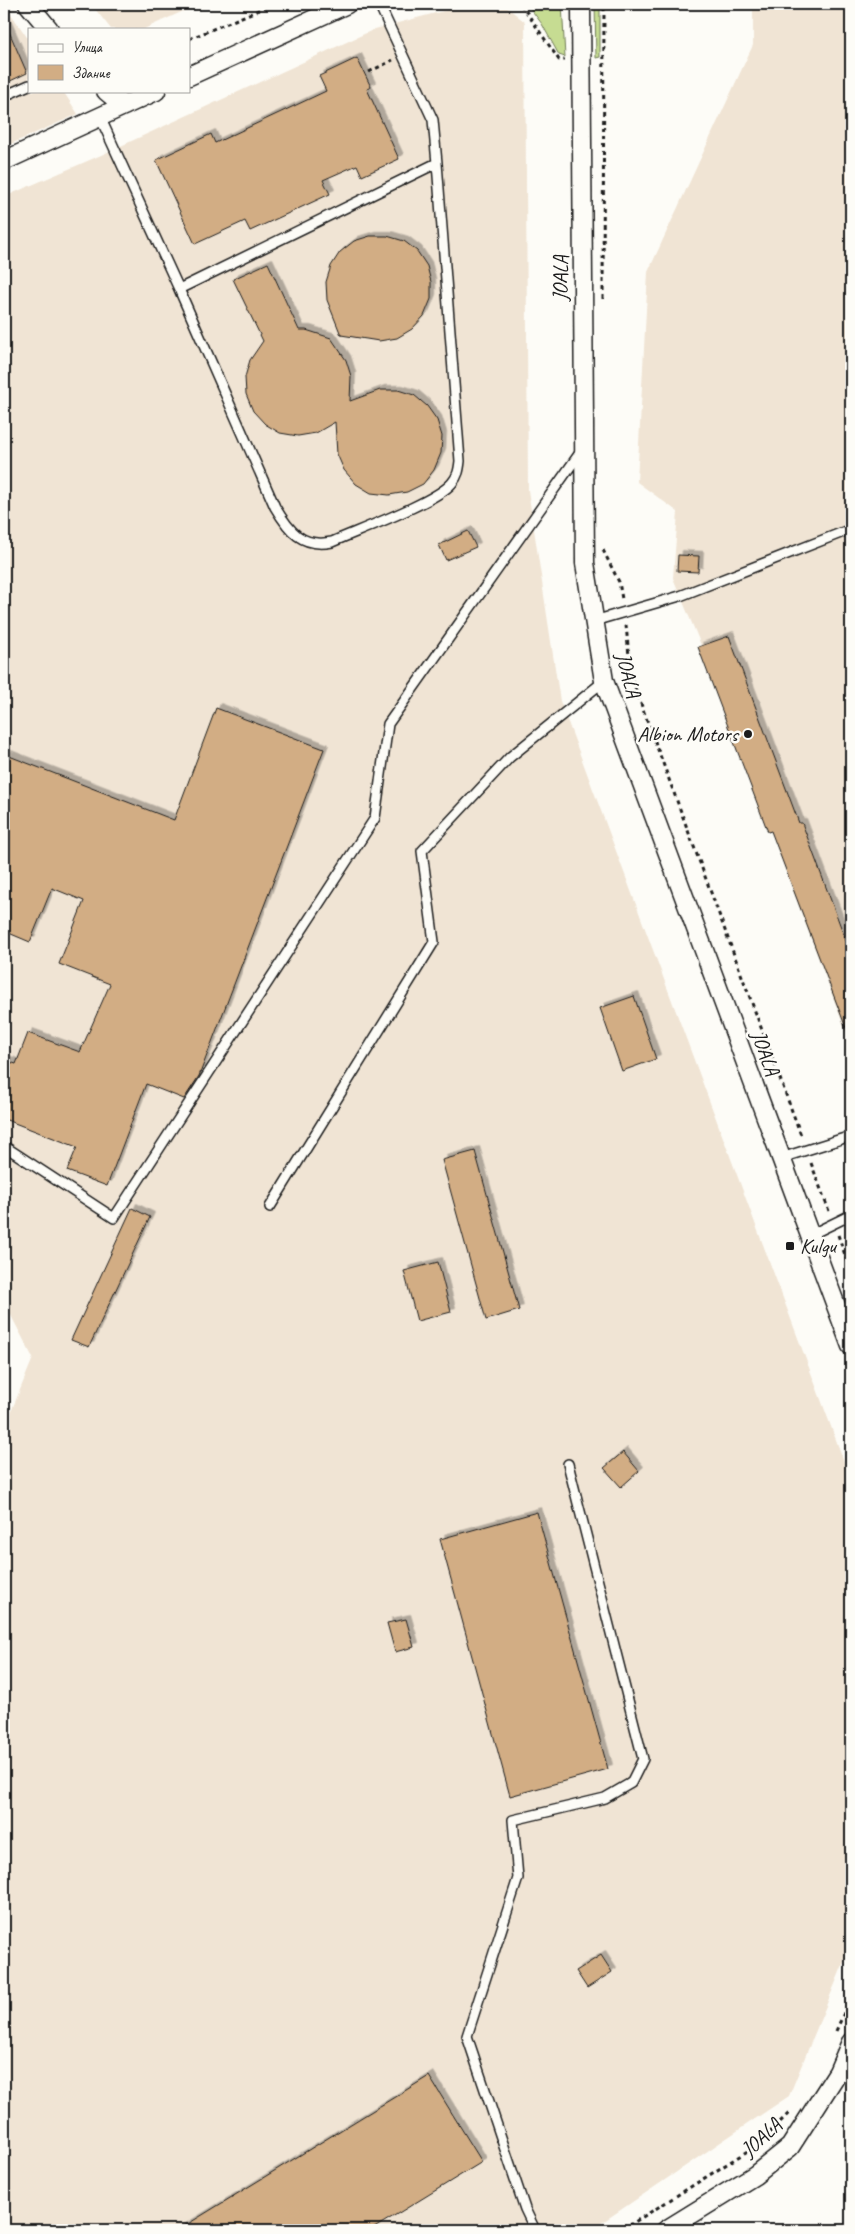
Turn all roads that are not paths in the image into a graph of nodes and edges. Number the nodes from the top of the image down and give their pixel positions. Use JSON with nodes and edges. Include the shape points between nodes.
{"nodes":[{"id":1,"x":28,"y":4,"type":"edge"},
{"id":2,"x":347,"y":4,"type":"edge"},
{"id":3,"x":379,"y":4,"type":"edge"},
{"id":4,"x":581,"y":4,"type":"edge"},
{"id":5,"x":48,"y":28,"type":"edge"},
{"id":6,"x":190,"y":76,"type":"edge"},
{"id":7,"x":28,"y":85,"type":"edge"},
{"id":8,"x":107,"y":92,"type":"edge"},
{"id":9,"x":154,"y":92,"type":"edge"},
{"id":10,"x":4,"y":96,"type":"edge"},
{"id":11,"x":124,"y":106,"type":"junction"},
{"id":12,"x":100,"y":117,"type":"junction"},
{"id":13,"x":4,"y":160,"type":"edge"},
{"id":14,"x":437,"y":163,"type":"junction"},
{"id":15,"x":179,"y":289,"type":"junction"},
{"id":16,"x":583,"y":448,"type":"junction"},
{"id":17,"x":851,"y":529,"type":"edge"},
{"id":18,"x":594,"y":621,"type":"junction"},
{"id":19,"x":604,"y":681,"type":"junction"},
{"id":20,"x":851,"y":1136,"type":"edge"},
{"id":21,"x":4,"y":1146,"type":"edge"},
{"id":22,"x":782,"y":1158,"type":"junction"},
{"id":23,"x":270,"y":1207,"type":"dead end"},
{"id":24,"x":851,"y":1214,"type":"edge"},
{"id":25,"x":810,"y":1234,"type":"junction"},
{"id":26,"x":851,"y":1346,"type":"edge"},
{"id":27,"x":568,"y":1464,"type":"dead end"},
{"id":28,"x":851,"y":2042,"type":"edge"},
{"id":29,"x":535,"y":2230,"type":"edge"},
{"id":30,"x":666,"y":2230,"type":"edge"}],
"edges":[{"from":1,"to":5,"type":"street"},
{"from":2,"to":6,"type":"street"},
{"from":3,"to":14,"type":"lane","via":[[433,120]]},
{"from":4,"to":16,"type":"street","name":"JOALA"},
{"from":7,"to":10,"type":"lane"},
{"from":8,"to":11,"type":"street"},
{"from":9,"to":11,"type":"street"},
{"from":11,"to":12,"type":"street"},
{"from":12,"to":13,"type":"street"},
{"from":12,"to":15,"type":"lane"},
{"from":14,"to":15,"type":"lane"},
{"from":14,"to":15,"type":"lane","via":[[460,470],[452,484],[435,496],[332,542],[315,544],[300,538],[283,521],[276,507]]},
{"from":16,"to":18,"type":"street","name":"JOALA","via":[[585,563]]},
{"from":16,"to":21,"type":"lane","via":[[388,724],[375,818],[114,1218]]},
{"from":17,"to":18,"type":"lane","via":[[680,596]]},
{"from":18,"to":19,"type":"street","name":"JOALA"},
{"from":19,"to":22,"type":"street","name":"JOALA"},
{"from":19,"to":23,"type":"lane","via":[[510,757],[422,851],[434,942]]},
{"from":20,"to":22,"type":"lane"},
{"from":22,"to":25,"type":"street","name":"JOALA"},
{"from":24,"to":25,"type":"lane"},
{"from":25,"to":26,"type":"street","name":"JOALA"},
{"from":27,"to":29,"type":"lane","via":[[642,1759],[631,1783],[605,1798],[513,1820],[518,1878],[467,2036]]},
{"from":28,"to":30,"type":"street","name":"JOALA","via":[[838,2072],[790,2147],[755,2175]]}]}
